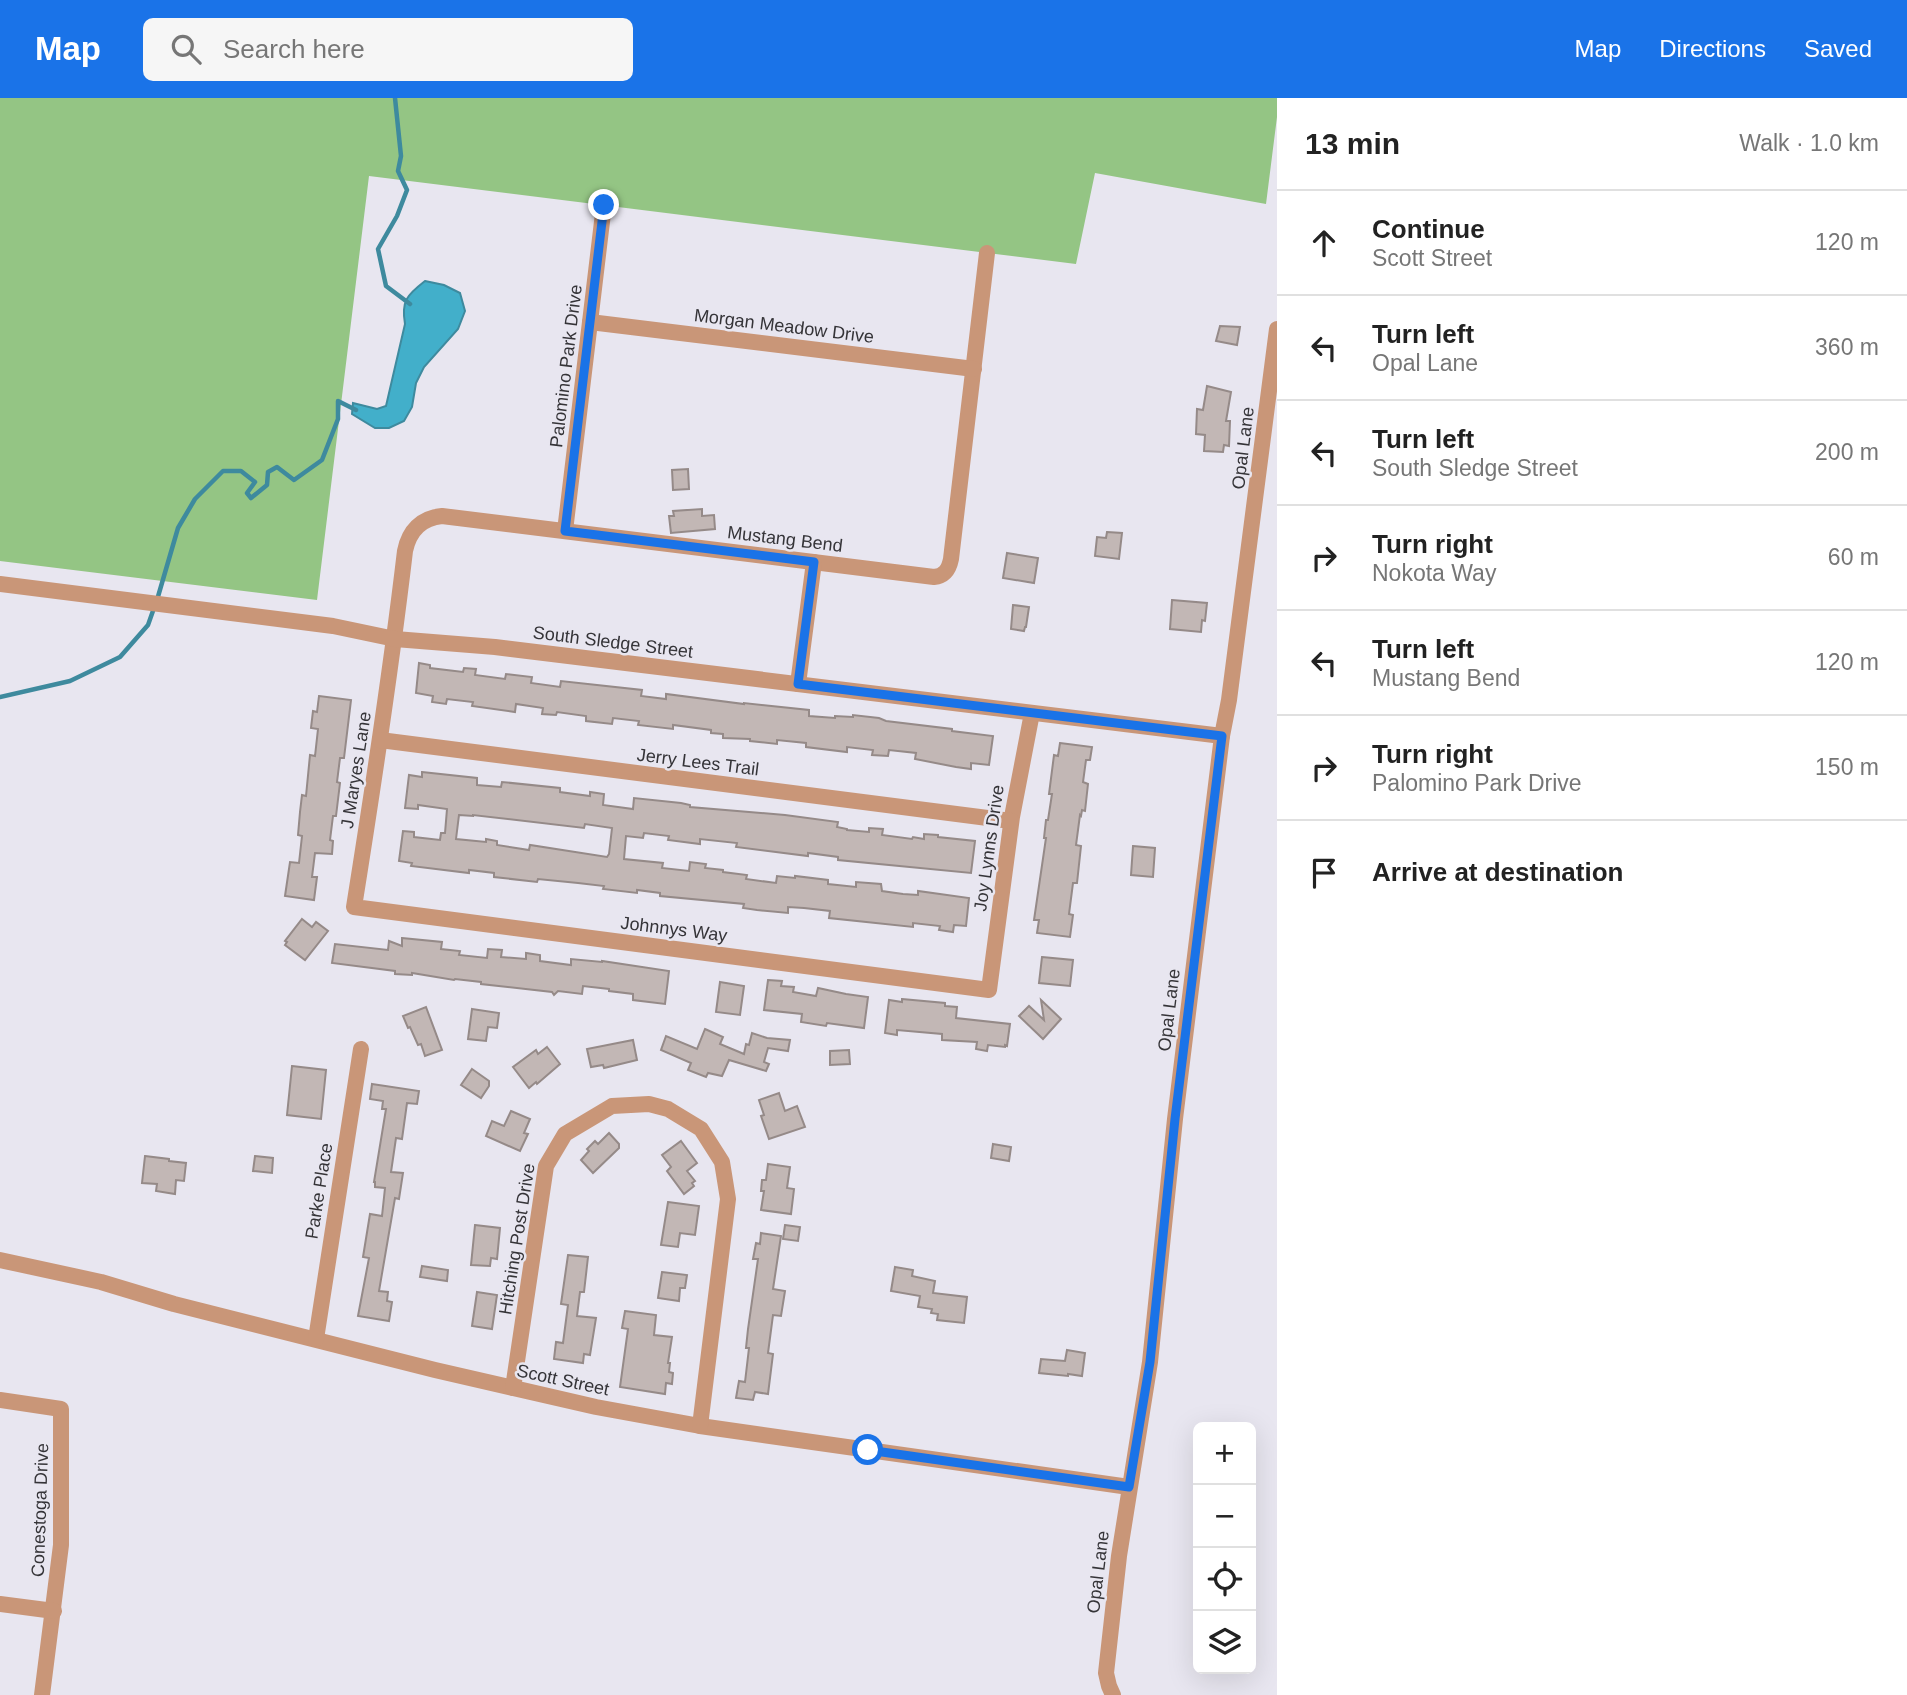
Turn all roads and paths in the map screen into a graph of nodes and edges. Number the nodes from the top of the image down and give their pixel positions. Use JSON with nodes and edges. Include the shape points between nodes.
{"nodes":[{"id":1,"x":604,"y":205,"type":"dead end"},
{"id":2,"x":987,"y":253,"type":"dead end"},
{"id":3,"x":590,"y":321,"type":"junction"},
{"id":4,"x":1277,"y":328,"type":"edge"},
{"id":5,"x":974,"y":369,"type":"junction"},
{"id":6,"x":565,"y":531,"type":"junction"},
{"id":7,"x":814,"y":562,"type":"junction"},
{"id":8,"x":0,"y":584,"type":"edge"},
{"id":9,"x":395,"y":639,"type":"junction"},
{"id":10,"x":798,"y":684,"type":"junction"},
{"id":11,"x":1032,"y":713,"type":"junction"},
{"id":12,"x":1222,"y":736,"type":"junction"},
{"id":13,"x":380,"y":740,"type":"junction"},
{"id":14,"x":1011,"y":821,"type":"junction"},
{"id":15,"x":354,"y":907,"type":"joint"},
{"id":16,"x":989,"y":990,"type":"joint"},
{"id":17,"x":361,"y":1049,"type":"dead end"},
{"id":18,"x":0,"y":1260,"type":"edge"},
{"id":19,"x":316,"y":1339,"type":"junction"},
{"id":20,"x":513,"y":1388,"type":"junction"},
{"id":21,"x":0,"y":1400,"type":"edge"},
{"id":22,"x":699,"y":1426,"type":"junction"},
{"id":23,"x":1129,"y":1487,"type":"junction"},
{"id":24,"x":0,"y":1604,"type":"edge"},
{"id":25,"x":54,"y":1611,"type":"junction"},
{"id":26,"x":42,"y":1695,"type":"edge"},
{"id":27,"x":1113,"y":1695,"type":"edge"}],
"edges":[{"from":1,"to":3,"type":"street","name":"Palomino Park Drive"},
{"from":2,"to":5,"type":"street","name":"Mustang Bend"},
{"from":3,"to":5,"type":"street","name":"Morgan Meadow Drive"},
{"from":3,"to":6,"type":"street","name":"Palomino Park Drive"},
{"from":4,"to":12,"type":"street","name":"Opal Lane"},
{"from":5,"to":7,"type":"street","name":"Mustang Bend","via":[[947,571],[934,577]]},
{"from":6,"to":7,"type":"street","name":"Mustang Bend"},
{"from":6,"to":9,"type":"street","name":"Mustang Bend","via":[[442,516],[426,520],[408,538]]},
{"from":7,"to":10,"type":"street"},
{"from":8,"to":9,"type":"street","name":"South Sledge Street","via":[[333,626]]},
{"from":9,"to":10,"type":"street","name":"South Sledge Street"},
{"from":9,"to":13,"type":"street","name":"J Maryes Lane"},
{"from":10,"to":11,"type":"street","name":"South Sledge Street"},
{"from":11,"to":12,"type":"street","name":"South Sledge Street"},
{"from":11,"to":14,"type":"street","name":"Joy Lynns Drive"},
{"from":12,"to":23,"type":"street","name":"Opal Lane","via":[[1150,1362]]},
{"from":13,"to":14,"type":"street","name":"Jerry Lees Trail"},
{"from":13,"to":15,"type":"street","name":"J Maryes Lane"},
{"from":14,"to":16,"type":"street","name":"Joy Lynns Drive"},
{"from":15,"to":16,"type":"street","name":"Johnnys Way"},
{"from":17,"to":19,"type":"street","name":"Parke Place"},
{"from":18,"to":19,"type":"street","name":"Scott Street"},
{"from":19,"to":20,"type":"street","name":"Scott Street"},
{"from":20,"to":22,"type":"street","name":"Scott Street"},
{"from":20,"to":22,"type":"street","name":"Hitching Post Drive","via":[[546,1166],[565,1134],[612,1106],[649,1104],[668,1109],[701,1129],[722,1162],[728,1199]]},
{"from":21,"to":25,"type":"street","name":"Conestoga Drive","via":[[61,1409],[61,1545]]},
{"from":22,"to":23,"type":"street","name":"Scott Street"},
{"from":23,"to":27,"type":"street","name":"Opal Lane","via":[[1107,1673]]},
{"from":24,"to":25,"type":"street"},
{"from":25,"to":26,"type":"street","name":"Conestoga Drive"}]}
